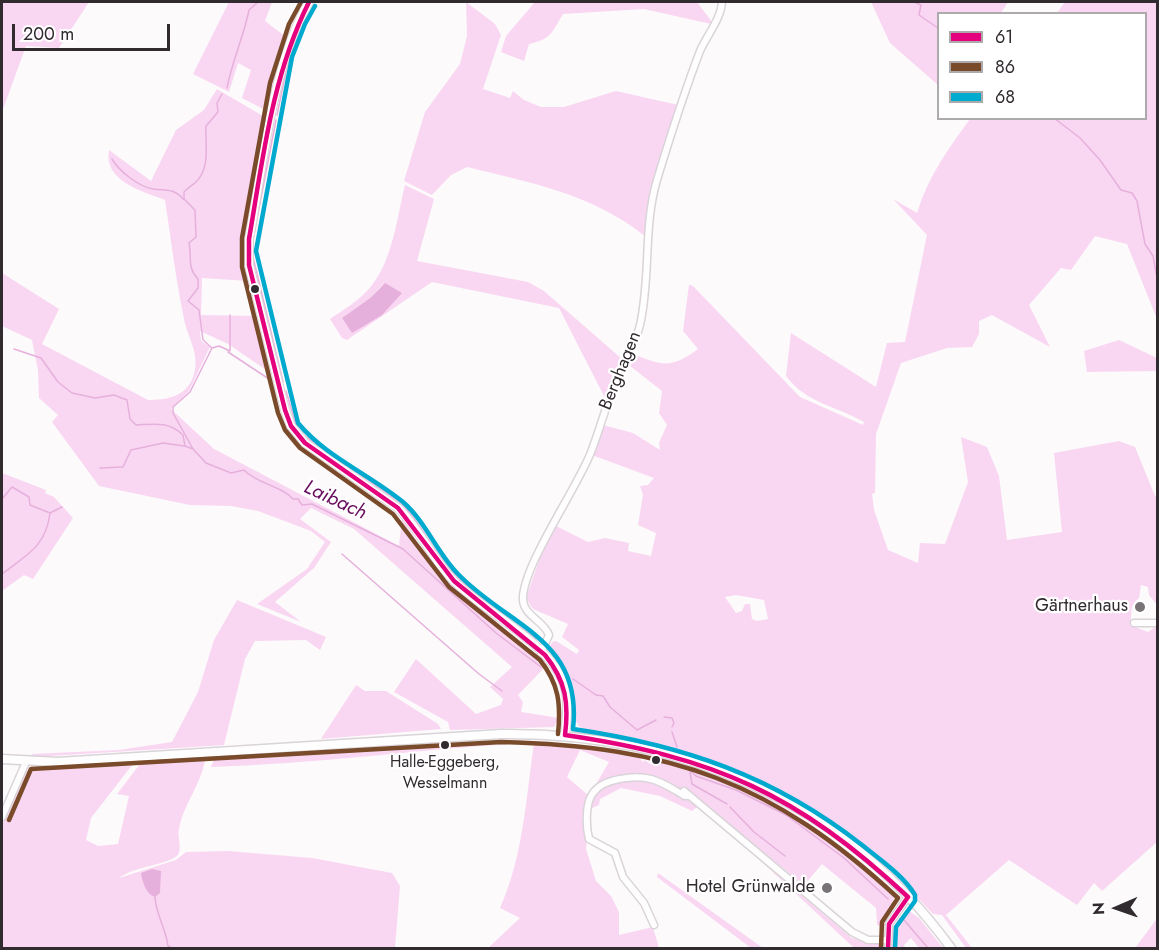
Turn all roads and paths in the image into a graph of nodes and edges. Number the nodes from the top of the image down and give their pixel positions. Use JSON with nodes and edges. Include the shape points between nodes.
{"nodes":[{"id":1,"x":309,"y":2,"type":"edge"},
{"id":2,"x":722,"y":2,"type":"edge"},
{"id":3,"x":1134,"y":623,"type":"dead end"},
{"id":4,"x":1158,"y":623,"type":"edge"},
{"id":5,"x":541,"y":653,"type":"junction"},
{"id":6,"x":565,"y":735,"type":"junction"},
{"id":7,"x":2,"y":759,"type":"edge"},
{"id":8,"x":26,"y":762,"type":"junction"},
{"id":9,"x":684,"y":791,"type":"dead end"},
{"id":10,"x":690,"y":796,"type":"junction"},
{"id":11,"x":2,"y":817,"type":"edge"},
{"id":12,"x":908,"y":897,"type":"junction"},
{"id":13,"x":654,"y":925,"type":"dead end"},
{"id":14,"x":887,"y":940,"type":"junction"},
{"id":15,"x":888,"y":948,"type":"edge"},
{"id":16,"x":951,"y":948,"type":"edge"}],
"edges":[{"from":1,"to":5,"type":"street","via":[[285,55],[248,251],[291,426],[305,443],[398,508],[454,581]]},
{"from":2,"to":5,"type":"street","name":"Berghagen","via":[[701,50],[656,184],[638,334],[614,384],[575,489],[538,553],[526,586],[525,608],[549,635]]},
{"from":3,"to":4,"type":"street"},
{"from":5,"to":6,"type":"street","via":[[564,685]]},
{"from":6,"to":8,"type":"main road","via":[[444,736]]},
{"from":6,"to":12,"type":"main road","via":[[645,747],[700,762],[765,789],[831,829]]},
{"from":7,"to":8,"type":"main road"},
{"from":8,"to":11,"type":"street"},
{"from":9,"to":10,"type":"street"},
{"from":10,"to":13,"type":"street","via":[[655,780],[640,778],[612,782],[596,789],[590,798],[589,839],[615,853],[624,877],[644,903]]},
{"from":10,"to":14,"type":"street","via":[[852,932],[868,940]]},
{"from":12,"to":14,"type":"street","via":[[893,916]]},
{"from":12,"to":16,"type":"main road"},
{"from":14,"to":15,"type":"street"}]}
